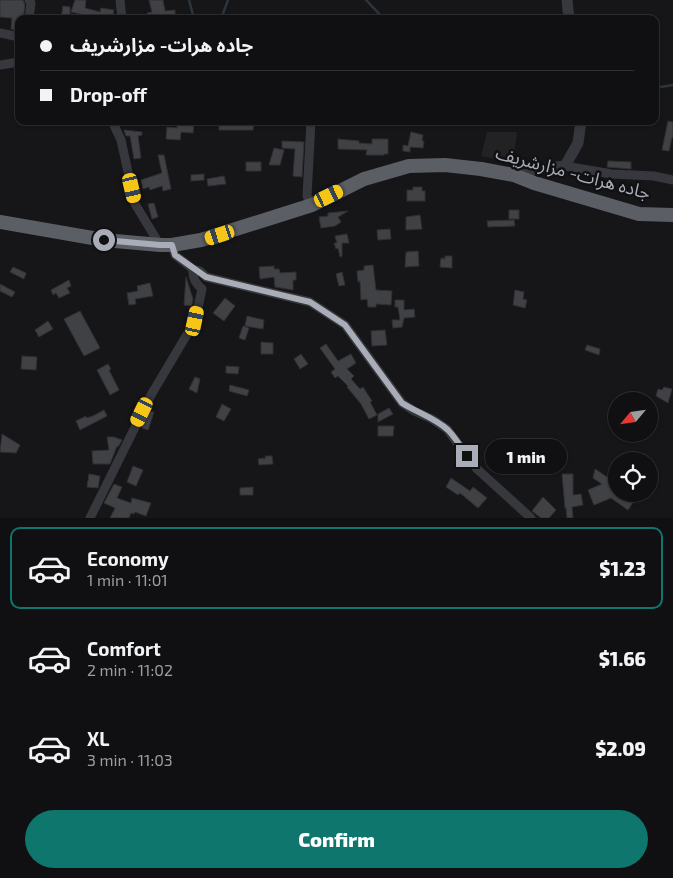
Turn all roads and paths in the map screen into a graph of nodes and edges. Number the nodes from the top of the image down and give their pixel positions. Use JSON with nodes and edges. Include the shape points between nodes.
{"nodes":[{"id":1,"x":29,"y":0,"type":"edge"},
{"id":2,"x":120,"y":0,"type":"edge"},
{"id":3,"x":567,"y":0,"type":"edge"},
{"id":4,"x":30,"y":15,"type":"edge"},
{"id":5,"x":122,"y":15,"type":"edge"},
{"id":6,"x":569,"y":15,"type":"edge"},
{"id":7,"x":0,"y":33,"type":"edge"},
{"id":8,"x":15,"y":35,"type":"edge"},
{"id":9,"x":15,"y":63,"type":"edge"},
{"id":10,"x":0,"y":65,"type":"edge"},
{"id":11,"x":114,"y":125,"type":"edge"},
{"id":12,"x":311,"y":125,"type":"edge"},
{"id":13,"x":581,"y":125,"type":"edge"},
{"id":14,"x":566,"y":166,"type":"junction"},
{"id":15,"x":514,"y":175,"type":"junction"},
{"id":16,"x":673,"y":180,"type":"edge"},
{"id":17,"x":312,"y":205,"type":"junction"},
{"id":18,"x":673,"y":215,"type":"edge"},
{"id":19,"x":0,"y":222,"type":"edge"},
{"id":20,"x":166,"y":245,"type":"junction"},
{"id":21,"x":193,"y":268,"type":"junction"},
{"id":22,"x":90,"y":518,"type":"edge"},
{"id":23,"x":531,"y":518,"type":"edge"}],
"edges":[{"from":1,"to":4,"type":"street"},
{"from":2,"to":5,"type":"street"},
{"from":3,"to":6,"type":"street"},
{"from":7,"to":8,"type":"street"},
{"from":9,"to":10,"type":"street"},
{"from":11,"to":20,"type":"street","via":[[121,140],[135,204]]},
{"from":12,"to":17,"type":"street","via":[[307,196]]},
{"from":13,"to":14,"type":"street","via":[[578,143]]},
{"from":14,"to":15,"type":"street"},
{"from":14,"to":16,"type":"street"},
{"from":15,"to":17,"type":"highway","name":"جاده هرات- مزارشریف","via":[[444,165],[410,166],[364,179]]},
{"from":15,"to":18,"type":"highway","name":"جاده هرات- مزارشریف","via":[[639,214]]},
{"from":17,"to":20,"type":"highway","name":"جاده هرات- مزارشریف","via":[[201,240]]},
{"from":19,"to":20,"type":"highway","name":"جاده هرات- مزارشریف","via":[[104,240]]},
{"from":20,"to":21,"type":"street"},
{"from":21,"to":22,"type":"street","via":[[192,275],[202,289],[195,321],[150,395]]},
{"from":21,"to":23,"type":"street","via":[[206,277],[310,302],[345,325],[402,403],[447,429],[477,469]]}]}
